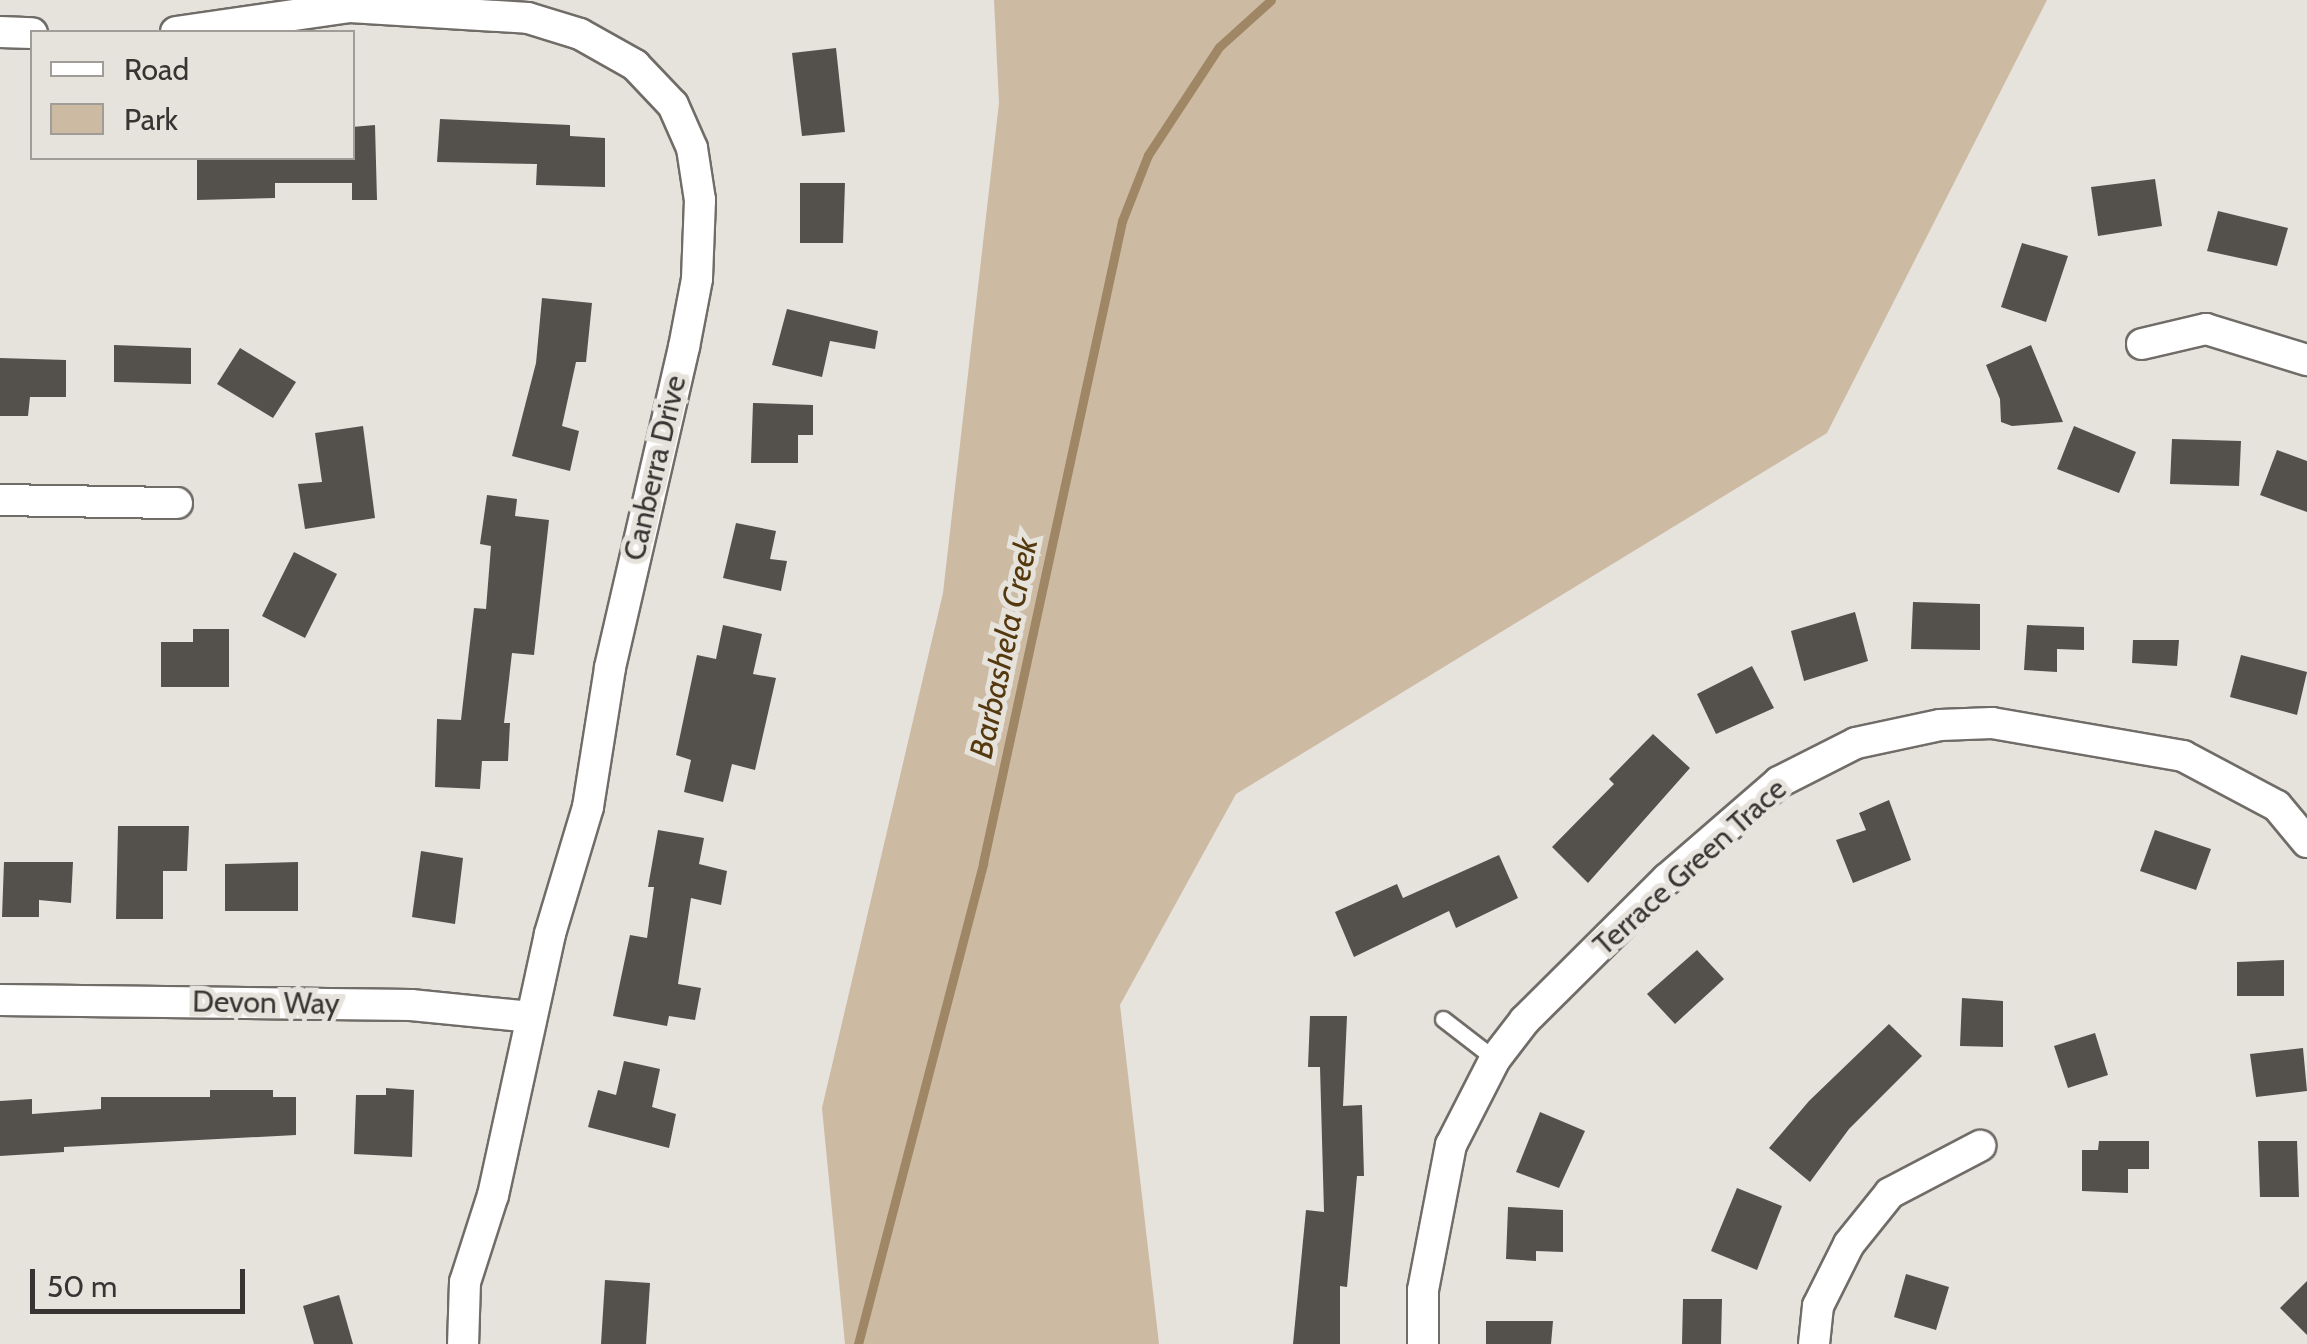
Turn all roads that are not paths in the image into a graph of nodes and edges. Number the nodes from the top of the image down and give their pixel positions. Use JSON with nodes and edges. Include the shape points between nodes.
{"nodes":[{"id":1,"x":190,"y":30,"type":"edge"},
{"id":2,"x":0,"y":32,"type":"edge"},
{"id":3,"x":30,"y":34,"type":"edge"},
{"id":4,"x":2142,"y":344,"type":"dead end"},
{"id":5,"x":2307,"y":360,"type":"edge"},
{"id":6,"x":0,"y":500,"type":"edge"},
{"id":7,"x":178,"y":502,"type":"dead end"},
{"id":8,"x":2307,"y":842,"type":"edge"},
{"id":9,"x":0,"y":1000,"type":"edge"},
{"id":10,"x":531,"y":1016,"type":"junction"},
{"id":11,"x":1443,"y":1019,"type":"dead end"},
{"id":12,"x":1495,"y":1059,"type":"junction"},
{"id":13,"x":1980,"y":1146,"type":"dead end"},
{"id":14,"x":463,"y":1344,"type":"edge"},
{"id":15,"x":1424,"y":1344,"type":"edge"},
{"id":16,"x":1814,"y":1344,"type":"edge"}],
"edges":[{"from":1,"to":10,"type":"street","name":"Canberra Drive","via":[[350,7],[528,18],[580,34],[635,65],[673,105],[692,148],[700,200],[690,313],[610,668],[588,807]]},
{"from":2,"to":3,"type":"street"},
{"from":4,"to":5,"type":"street","via":[[2206,329]]},
{"from":6,"to":7,"type":"street"},
{"from":8,"to":12,"type":"street","name":"Terrace Green Trace","via":[[2277,806],[2183,756],[1992,723],[1940,724],[1856,743],[1779,782],[1681,866],[1525,1020]]},
{"from":9,"to":10,"type":"street","name":"Devon Way","via":[[411,1004]]},
{"from":10,"to":14,"type":"street","name":"Canberra Drive","via":[[493,1196],[465,1282]]},
{"from":11,"to":12,"type":"lane"},
{"from":12,"to":15,"type":"street","name":"Terrace Green Trace","via":[[1451,1145],[1423,1290]]},
{"from":13,"to":16,"type":"street","via":[[1890,1193],[1849,1244],[1818,1306]]}]}
